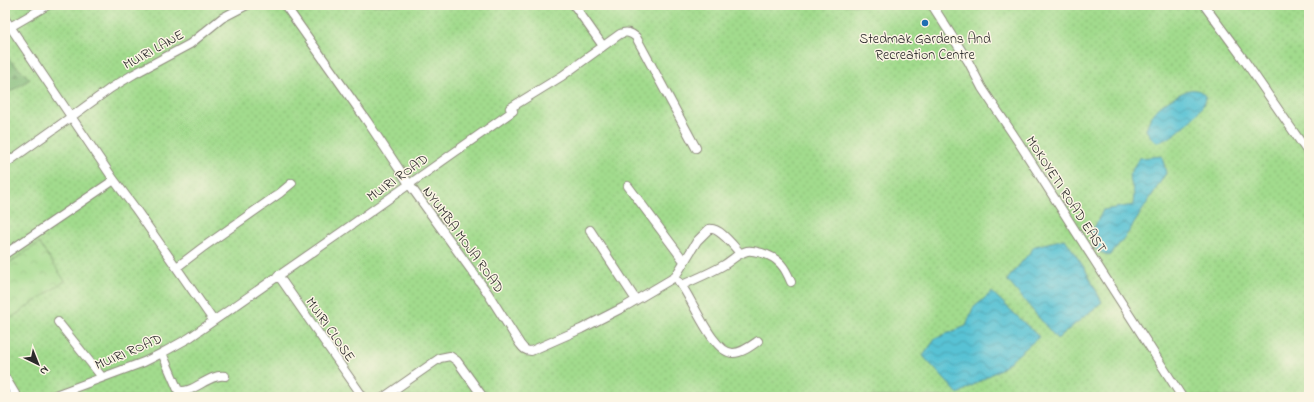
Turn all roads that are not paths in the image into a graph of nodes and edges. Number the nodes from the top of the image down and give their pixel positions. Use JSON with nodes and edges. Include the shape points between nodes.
{"nodes":[{"id":1,"x":48,"y":5,"type":"edge"},
{"id":2,"x":247,"y":5,"type":"edge"},
{"id":3,"x":286,"y":5,"type":"edge"},
{"id":4,"x":574,"y":5,"type":"edge"},
{"id":5,"x":932,"y":5,"type":"edge"},
{"id":6,"x":1204,"y":5,"type":"edge"},
{"id":7,"x":5,"y":19,"type":"edge"},
{"id":8,"x":10,"y":27,"type":"junction"},
{"id":9,"x":603,"y":46,"type":"junction"},
{"id":10,"x":72,"y":118,"type":"junction"},
{"id":11,"x":696,"y":148,"type":"dead end"},
{"id":12,"x":1309,"y":154,"type":"edge"},
{"id":13,"x":5,"y":164,"type":"edge"},
{"id":14,"x":114,"y":180,"type":"junction"},
{"id":15,"x":292,"y":183,"type":"dead end"},
{"id":16,"x":409,"y":184,"type":"junction"},
{"id":17,"x":628,"y":186,"type":"dead end"},
{"id":18,"x":590,"y":230,"type":"dead end"},
{"id":19,"x":5,"y":254,"type":"edge"},
{"id":20,"x":741,"y":254,"type":"junction"},
{"id":21,"x":684,"y":261,"type":"junction"},
{"id":22,"x":177,"y":267,"type":"junction"},
{"id":23,"x":278,"y":275,"type":"junction"},
{"id":24,"x":675,"y":277,"type":"junction"},
{"id":25,"x":791,"y":282,"type":"dead end"},
{"id":26,"x":682,"y":285,"type":"junction"},
{"id":27,"x":636,"y":300,"type":"junction"},
{"id":28,"x":213,"y":320,"type":"junction"},
{"id":29,"x":58,"y":322,"type":"dead end"},
{"id":30,"x":758,"y":341,"type":"dead end"},
{"id":31,"x":162,"y":353,"type":"junction"},
{"id":32,"x":225,"y":376,"type":"dead end"},
{"id":33,"x":5,"y":377,"type":"edge"},
{"id":34,"x":102,"y":377,"type":"junction"},
{"id":35,"x":17,"y":397,"type":"edge"},
{"id":36,"x":50,"y":397,"type":"edge"},
{"id":37,"x":363,"y":397,"type":"edge"},
{"id":38,"x":384,"y":397,"type":"edge"},
{"id":39,"x":483,"y":397,"type":"edge"},
{"id":40,"x":1182,"y":397,"type":"edge"}],
"edges":[{"from":1,"to":8,"type":"street"},
{"from":2,"to":10,"type":"street","name":"MUIRI LANE","via":[[222,18],[190,44],[111,88]]},
{"from":3,"to":16,"type":"street","name":"NYUMBA MOJA ROAD"},
{"from":4,"to":9,"type":"street"},
{"from":5,"to":40,"type":"street","name":"MOKOYETI ROAD EAST","via":[[982,88]]},
{"from":6,"to":12,"type":"street"},
{"from":7,"to":8,"type":"street"},
{"from":8,"to":10,"type":"street"},
{"from":9,"to":11,"type":"street","name":"MUIRI ROAD","via":[[626,32],[636,37]]},
{"from":9,"to":16,"type":"street","name":"MUIRI ROAD","via":[[562,76],[510,108],[513,111]]},
{"from":10,"to":13,"type":"street","name":"MUIRI LANE"},
{"from":10,"to":14,"type":"street"},
{"from":14,"to":19,"type":"street"},
{"from":14,"to":22,"type":"street"},
{"from":15,"to":22,"type":"street"},
{"from":16,"to":23,"type":"street","name":"MUIRI ROAD"},
{"from":16,"to":27,"type":"street","name":"NYUMBA MOJA ROAD","via":[[527,351],[581,329]]},
{"from":17,"to":21,"type":"street"},
{"from":18,"to":27,"type":"street"},
{"from":20,"to":21,"type":"street","via":[[723,235],[709,228]]},
{"from":20,"to":25,"type":"street","via":[[752,251],[775,259],[785,267]]},
{"from":20,"to":26,"type":"street"},
{"from":21,"to":24,"type":"street"},
{"from":22,"to":28,"type":"street"},
{"from":23,"to":28,"type":"street","name":"MUIRI ROAD"},
{"from":23,"to":37,"type":"street","name":"MUIRI CLOSE"},
{"from":24,"to":26,"type":"street"},
{"from":24,"to":27,"type":"street","name":"NYUMBA MOJA ROAD"},
{"from":26,"to":30,"type":"street","via":[[705,326],[723,350],[735,353]]},
{"from":28,"to":31,"type":"street","name":"MUIRI ROAD"},
{"from":29,"to":34,"type":"street"},
{"from":31,"to":32,"type":"street","via":[[181,392],[209,379]]},
{"from":31,"to":34,"type":"street","name":"MUIRI ROAD"},
{"from":33,"to":35,"type":"street"},
{"from":34,"to":36,"type":"street","name":"MUIRI ROAD"},
{"from":38,"to":39,"type":"street","via":[[445,356],[452,356],[457,361]]}]}
